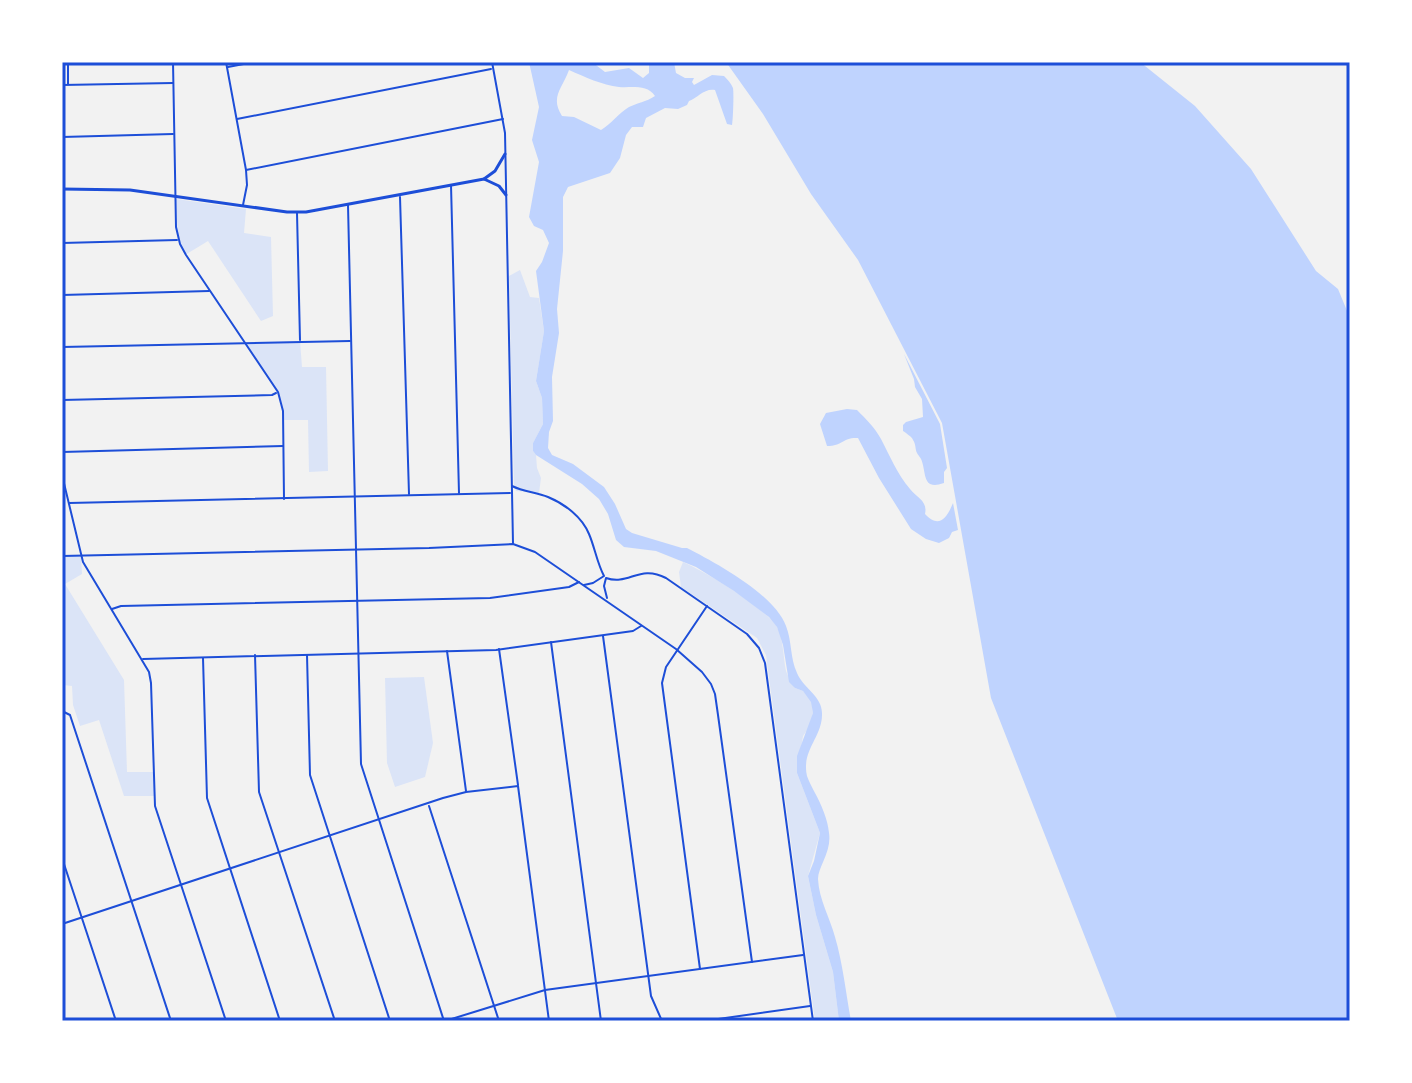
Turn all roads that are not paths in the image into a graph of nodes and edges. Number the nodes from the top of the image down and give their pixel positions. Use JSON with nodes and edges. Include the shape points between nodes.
{"nodes":[{"id":1,"x":68,"y":62,"type":"edge"},
{"id":2,"x":173,"y":62,"type":"edge"},
{"id":3,"x":226,"y":62,"type":"edge"},
{"id":4,"x":254,"y":62,"type":"edge"},
{"id":5,"x":492,"y":62,"type":"edge"},
{"id":6,"x":227,"y":68,"type":"junction"},
{"id":7,"x":493,"y":68,"type":"junction"},
{"id":8,"x":174,"y":83,"type":"junction"},
{"id":9,"x":62,"y":85,"type":"edge"},
{"id":10,"x":68,"y":85,"type":"junction"},
{"id":11,"x":237,"y":119,"type":"junction"},
{"id":12,"x":503,"y":119,"type":"junction"},
{"id":13,"x":174,"y":134,"type":"junction"},
{"id":14,"x":62,"y":137,"type":"edge"},
{"id":15,"x":505,"y":154,"type":"junction"},
{"id":16,"x":246,"y":170,"type":"junction"},
{"id":17,"x":484,"y":179,"type":"junction"},
{"id":18,"x":451,"y":185,"type":"junction"},
{"id":19,"x":62,"y":189,"type":"edge"},
{"id":20,"x":400,"y":195,"type":"junction"},
{"id":21,"x":506,"y":195,"type":"junction"},
{"id":22,"x":176,"y":196,"type":"junction"},
{"id":23,"x":348,"y":205,"type":"junction"},
{"id":24,"x":243,"y":206,"type":"junction"},
{"id":25,"x":297,"y":213,"type":"junction"},
{"id":26,"x":179,"y":240,"type":"junction"},
{"id":27,"x":62,"y":243,"type":"edge"},
{"id":28,"x":211,"y":291,"type":"junction"},
{"id":29,"x":62,"y":295,"type":"edge"},
{"id":30,"x":352,"y":340,"type":"junction"},
{"id":31,"x":300,"y":342,"type":"junction"},
{"id":32,"x":245,"y":343,"type":"junction"},
{"id":33,"x":62,"y":347,"type":"edge"},
{"id":34,"x":278,"y":392,"type":"junction"},
{"id":35,"x":62,"y":400,"type":"edge"},
{"id":36,"x":283,"y":446,"type":"junction"},
{"id":37,"x":62,"y":452,"type":"edge"},
{"id":38,"x":62,"y":475,"type":"edge"},
{"id":39,"x":511,"y":485,"type":"junction"},
{"id":40,"x":512,"y":493,"type":"junction"},
{"id":41,"x":459,"y":494,"type":"junction"},
{"id":42,"x":409,"y":496,"type":"junction"},
{"id":43,"x":355,"y":497,"type":"junction"},
{"id":44,"x":284,"y":499,"type":"junction"},
{"id":45,"x":69,"y":503,"type":"junction"},
{"id":46,"x":513,"y":544,"type":"junction"},
{"id":47,"x":357,"y":549,"type":"junction"},
{"id":48,"x":81,"y":555,"type":"junction"},
{"id":49,"x":62,"y":556,"type":"edge"},
{"id":50,"x":580,"y":582,"type":"junction"},
{"id":51,"x":584,"y":585,"type":"junction"},
{"id":52,"x":358,"y":601,"type":"junction"},
{"id":53,"x":607,"y":601,"type":"junction"},
{"id":54,"x":708,"y":606,"type":"junction"},
{"id":55,"x":111,"y":609,"type":"junction"},
{"id":56,"x":642,"y":625,"type":"junction"},
{"id":57,"x":603,"y":635,"type":"junction"},
{"id":58,"x":551,"y":642,"type":"junction"},
{"id":59,"x":499,"y":649,"type":"junction"},
{"id":60,"x":677,"y":650,"type":"junction"},
{"id":61,"x":447,"y":651,"type":"junction"},
{"id":62,"x":359,"y":653,"type":"junction"},
{"id":63,"x":307,"y":654,"type":"junction"},
{"id":64,"x":255,"y":655,"type":"junction"},
{"id":65,"x":203,"y":657,"type":"junction"},
{"id":66,"x":142,"y":659,"type":"junction"},
{"id":67,"x":62,"y":711,"type":"edge"},
{"id":68,"x":518,"y":786,"type":"junction"},
{"id":69,"x":466,"y":792,"type":"junction"},
{"id":70,"x":428,"y":804,"type":"junction"},
{"id":71,"x":378,"y":820,"type":"junction"},
{"id":72,"x":329,"y":836,"type":"junction"},
{"id":73,"x":279,"y":853,"type":"junction"},
{"id":74,"x":62,"y":858,"type":"edge"},
{"id":75,"x":230,"y":869,"type":"junction"},
{"id":76,"x":181,"y":885,"type":"junction"},
{"id":77,"x":131,"y":901,"type":"junction"},
{"id":78,"x":82,"y":918,"type":"junction"},
{"id":79,"x":62,"y":924,"type":"edge"},
{"id":80,"x":804,"y":954,"type":"junction"},
{"id":81,"x":752,"y":962,"type":"junction"},
{"id":82,"x":700,"y":969,"type":"junction"},
{"id":83,"x":648,"y":976,"type":"junction"},
{"id":84,"x":597,"y":983,"type":"junction"},
{"id":85,"x":545,"y":990,"type":"junction"},
{"id":86,"x":494,"y":1005,"type":"junction"},
{"id":87,"x":811,"y":1006,"type":"junction"},
{"id":88,"x":725,"y":1020,"type":"edge"},
{"id":89,"x":116,"y":1021,"type":"edge"},
{"id":90,"x":171,"y":1021,"type":"edge"},
{"id":91,"x":226,"y":1021,"type":"edge"},
{"id":92,"x":280,"y":1021,"type":"edge"},
{"id":93,"x":335,"y":1021,"type":"edge"},
{"id":94,"x":390,"y":1021,"type":"edge"},
{"id":95,"x":445,"y":1021,"type":"edge"},
{"id":96,"x":499,"y":1021,"type":"edge"},
{"id":97,"x":549,"y":1021,"type":"edge"},
{"id":98,"x":601,"y":1021,"type":"edge"},
{"id":99,"x":662,"y":1021,"type":"edge"},
{"id":100,"x":704,"y":1021,"type":"edge"},
{"id":101,"x":813,"y":1021,"type":"edge"}],
"edges":[{"from":1,"to":10,"type":"street"},
{"from":2,"to":8,"type":"street"},
{"from":3,"to":6,"type":"street"},
{"from":4,"to":6,"type":"street"},
{"from":5,"to":7,"type":"street"},
{"from":6,"to":11,"type":"street"},
{"from":7,"to":11,"type":"street"},
{"from":7,"to":12,"type":"street"},
{"from":8,"to":10,"type":"street"},
{"from":8,"to":13,"type":"street"},
{"from":9,"to":10,"type":"street"},
{"from":11,"to":16,"type":"street"},
{"from":12,"to":15,"type":"street"},
{"from":12,"to":16,"type":"street"},
{"from":13,"to":14,"type":"street"},
{"from":13,"to":22,"type":"street"},
{"from":15,"to":17,"type":"street"},
{"from":15,"to":21,"type":"street"},
{"from":16,"to":24,"type":"street"},
{"from":17,"to":18,"type":"street"},
{"from":17,"to":21,"type":"street"},
{"from":18,"to":20,"type":"street"},
{"from":18,"to":41,"type":"street"},
{"from":19,"to":22,"type":"street"},
{"from":20,"to":23,"type":"street"},
{"from":20,"to":42,"type":"street"},
{"from":21,"to":39,"type":"street"},
{"from":22,"to":24,"type":"street"},
{"from":22,"to":26,"type":"street"},
{"from":23,"to":25,"type":"street"},
{"from":23,"to":30,"type":"street"},
{"from":24,"to":25,"type":"street"},
{"from":25,"to":31,"type":"street"},
{"from":26,"to":27,"type":"street"},
{"from":26,"to":28,"type":"street"},
{"from":28,"to":29,"type":"street"},
{"from":28,"to":32,"type":"street"},
{"from":30,"to":31,"type":"street"},
{"from":30,"to":43,"type":"street"},
{"from":31,"to":32,"type":"street"},
{"from":32,"to":33,"type":"street"},
{"from":32,"to":34,"type":"street"},
{"from":34,"to":35,"type":"street"},
{"from":34,"to":36,"type":"street"},
{"from":36,"to":37,"type":"street"},
{"from":36,"to":44,"type":"street"},
{"from":38,"to":45,"type":"street"},
{"from":39,"to":40,"type":"street"},
{"from":39,"to":51,"type":"street","via":[[550,498],[576,515],[590,535],[604,576]]},
{"from":40,"to":41,"type":"street"},
{"from":40,"to":46,"type":"street"},
{"from":41,"to":42,"type":"street"},
{"from":42,"to":43,"type":"street"},
{"from":43,"to":44,"type":"street"},
{"from":43,"to":47,"type":"street"},
{"from":44,"to":45,"type":"street"},
{"from":45,"to":48,"type":"street"},
{"from":46,"to":47,"type":"street"},
{"from":46,"to":50,"type":"street"},
{"from":47,"to":48,"type":"street"},
{"from":47,"to":52,"type":"street"},
{"from":48,"to":49,"type":"street"},
{"from":48,"to":55,"type":"street"},
{"from":50,"to":51,"type":"street"},
{"from":50,"to":52,"type":"street","via":[[490,598]]},
{"from":51,"to":53,"type":"street"},
{"from":52,"to":55,"type":"street"},
{"from":52,"to":62,"type":"street"},
{"from":53,"to":54,"type":"street","via":[[606,578],[651,572]]},
{"from":53,"to":56,"type":"street"},
{"from":54,"to":60,"type":"street"},
{"from":54,"to":80,"type":"street","via":[[747,634],[763,656]]},
{"from":55,"to":66,"type":"street"},
{"from":56,"to":57,"type":"street"},
{"from":56,"to":60,"type":"street"},
{"from":57,"to":58,"type":"street"},
{"from":57,"to":83,"type":"street"},
{"from":58,"to":59,"type":"street"},
{"from":58,"to":84,"type":"street"},
{"from":59,"to":61,"type":"street"},
{"from":59,"to":68,"type":"street"},
{"from":60,"to":81,"type":"street","via":[[702,672],[715,694]]},
{"from":60,"to":82,"type":"street","via":[[662,683]]},
{"from":61,"to":62,"type":"street"},
{"from":61,"to":69,"type":"street"},
{"from":62,"to":63,"type":"street"},
{"from":62,"to":71,"type":"street","via":[[361,764]]},
{"from":63,"to":64,"type":"street"},
{"from":63,"to":72,"type":"street","via":[[310,775]]},
{"from":64,"to":65,"type":"street"},
{"from":64,"to":73,"type":"street","via":[[258,782]]},
{"from":65,"to":66,"type":"street"},
{"from":65,"to":75,"type":"street","via":[[206,789]]},
{"from":66,"to":76,"type":"street","via":[[151,683],[155,806]]},
{"from":67,"to":77,"type":"street","via":[[70,715]]},
{"from":68,"to":69,"type":"street"},
{"from":68,"to":85,"type":"street"},
{"from":69,"to":70,"type":"street"},
{"from":70,"to":71,"type":"street"},
{"from":70,"to":86,"type":"street"},
{"from":71,"to":72,"type":"street"},
{"from":71,"to":95,"type":"street"},
{"from":72,"to":73,"type":"street"},
{"from":72,"to":94,"type":"street"},
{"from":73,"to":75,"type":"street"},
{"from":73,"to":93,"type":"street"},
{"from":74,"to":78,"type":"street"},
{"from":75,"to":76,"type":"street"},
{"from":75,"to":92,"type":"street"},
{"from":76,"to":77,"type":"street"},
{"from":76,"to":91,"type":"street"},
{"from":77,"to":78,"type":"street"},
{"from":77,"to":90,"type":"street"},
{"from":78,"to":79,"type":"street"},
{"from":78,"to":89,"type":"street"},
{"from":80,"to":81,"type":"street"},
{"from":80,"to":87,"type":"street"},
{"from":81,"to":82,"type":"street"},
{"from":82,"to":83,"type":"street"},
{"from":83,"to":84,"type":"street"},
{"from":83,"to":99,"type":"street"},
{"from":84,"to":85,"type":"street"},
{"from":84,"to":98,"type":"street"},
{"from":85,"to":86,"type":"street"},
{"from":85,"to":97,"type":"street"},
{"from":86,"to":95,"type":"street"},
{"from":86,"to":96,"type":"street"},
{"from":87,"to":88,"type":"street"},
{"from":87,"to":101,"type":"street"},
{"from":88,"to":100,"type":"street"}]}
